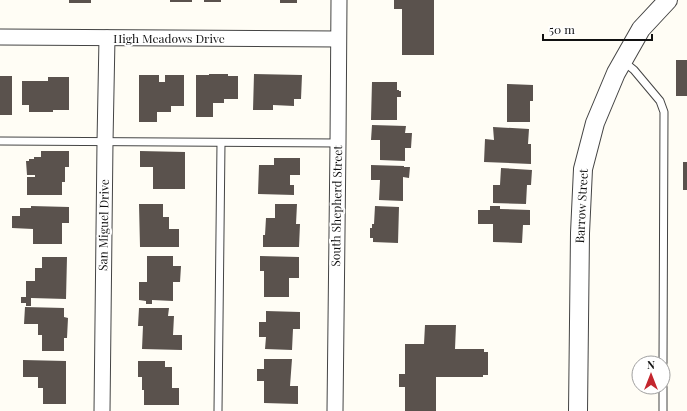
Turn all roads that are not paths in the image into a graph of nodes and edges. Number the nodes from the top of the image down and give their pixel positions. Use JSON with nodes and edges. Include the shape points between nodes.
{"nodes":[{"id":1,"x":338,"y":0,"type":"edge"},
{"id":2,"x":668,"y":0,"type":"edge"},
{"id":3,"x":0,"y":37,"type":"edge"},
{"id":4,"x":107,"y":38,"type":"junction"},
{"id":5,"x":338,"y":39,"type":"junction"},
{"id":6,"x":622,"y":61,"type":"junction"},
{"id":7,"x":0,"y":141,"type":"edge"},
{"id":8,"x":105,"y":142,"type":"junction"},
{"id":9,"x":221,"y":142,"type":"junction"},
{"id":10,"x":338,"y":143,"type":"junction"},
{"id":11,"x":663,"y":355,"type":"edge"},
{"id":12,"x":663,"y":395,"type":"edge"},
{"id":13,"x":102,"y":411,"type":"edge"},
{"id":14,"x":218,"y":411,"type":"edge"},
{"id":15,"x":335,"y":411,"type":"edge"},
{"id":16,"x":578,"y":411,"type":"edge"},
{"id":17,"x":663,"y":411,"type":"edge"}],
"edges":[{"from":1,"to":5,"type":"street","name":"South Shepherd Street"},
{"from":2,"to":6,"type":"street","name":"Barrow Street","via":[[640,29]]},
{"from":3,"to":4,"type":"street","name":"High Meadows Drive"},
{"from":4,"to":5,"type":"street","name":"High Meadows Drive"},
{"from":4,"to":8,"type":"street","name":"San Miguel Drive"},
{"from":5,"to":10,"type":"street","name":"South Shepherd Street"},
{"from":6,"to":11,"type":"lane","via":[[634,70],[660,101],[664,112]]},
{"from":6,"to":16,"type":"street","name":"Barrow Street","via":[[595,123],[583,169]]},
{"from":7,"to":8,"type":"lane"},
{"from":8,"to":9,"type":"lane"},
{"from":8,"to":13,"type":"street","name":"San Miguel Drive"},
{"from":9,"to":10,"type":"lane"},
{"from":9,"to":14,"type":"lane"},
{"from":10,"to":15,"type":"street","name":"South Shepherd Street"},
{"from":12,"to":17,"type":"lane"}]}
